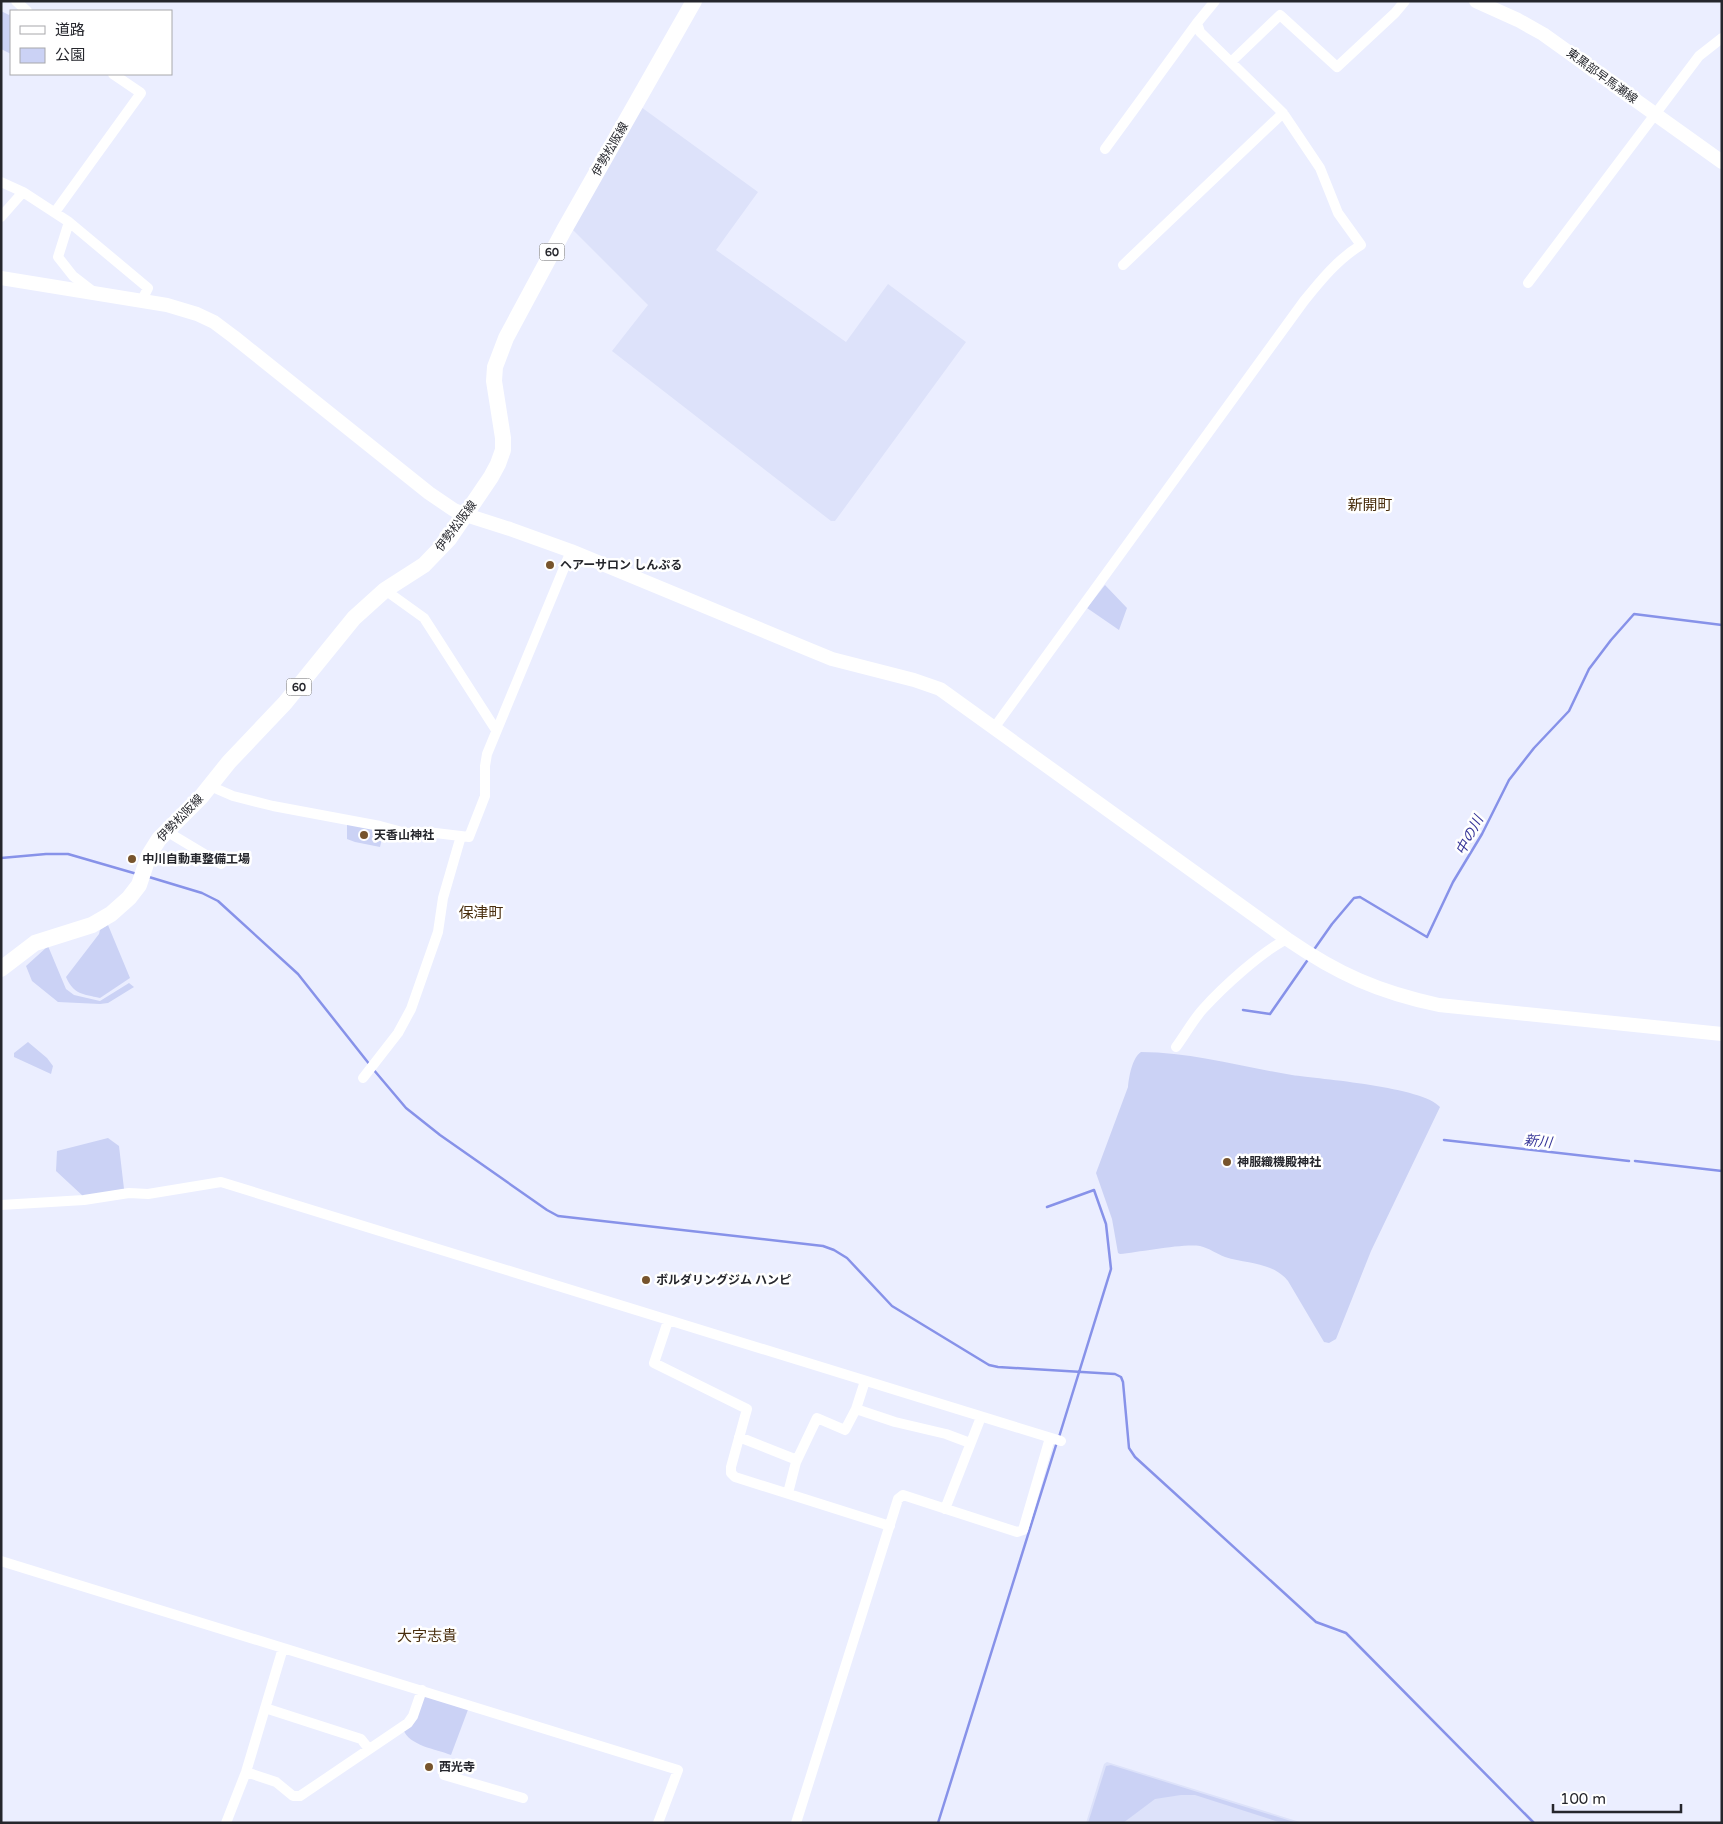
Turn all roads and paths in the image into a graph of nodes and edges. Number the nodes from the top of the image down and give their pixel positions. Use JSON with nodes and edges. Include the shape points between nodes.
{"nodes":[{"id":1,"x":16,"y":1,"type":"edge"},
{"id":2,"x":694,"y":1,"type":"edge"},
{"id":3,"x":1215,"y":1,"type":"edge"},
{"id":4,"x":1405,"y":1,"type":"edge"},
{"id":5,"x":1476,"y":1,"type":"edge"},
{"id":6,"x":26,"y":10,"type":"edge"},
{"id":7,"x":1197,"y":23,"type":"junction"},
{"id":8,"x":1722,"y":38,"type":"edge"},
{"id":9,"x":1231,"y":62,"type":"junction"},
{"id":10,"x":115,"y":75,"type":"edge"},
{"id":11,"x":1283,"y":114,"type":"junction"},
{"id":12,"x":1654,"y":114,"type":"junction"},
{"id":13,"x":1104,"y":149,"type":"dead end"},
{"id":14,"x":1722,"y":162,"type":"edge"},
{"id":15,"x":1,"y":182,"type":"edge"},
{"id":16,"x":23,"y":192,"type":"junction"},
{"id":17,"x":55,"y":212,"type":"junction"},
{"id":18,"x":1,"y":217,"type":"edge"},
{"id":19,"x":69,"y":222,"type":"junction"},
{"id":20,"x":1124,"y":265,"type":"dead end"},
{"id":21,"x":1,"y":278,"type":"edge"},
{"id":22,"x":1528,"y":283,"type":"dead end"},
{"id":23,"x":96,"y":294,"type":"junction"},
{"id":24,"x":142,"y":300,"type":"junction"},
{"id":25,"x":466,"y":515,"type":"junction"},
{"id":26,"x":571,"y":551,"type":"junction"},
{"id":27,"x":385,"y":590,"type":"junction"},
{"id":28,"x":994,"y":728,"type":"junction"},
{"id":29,"x":496,"y":730,"type":"junction"},
{"id":30,"x":210,"y":786,"type":"junction"},
{"id":31,"x":166,"y":831,"type":"junction"},
{"id":32,"x":461,"y":836,"type":"junction"},
{"id":33,"x":221,"y":864,"type":"dead end"},
{"id":34,"x":1287,"y":939,"type":"junction"},
{"id":35,"x":1,"y":969,"type":"edge"},
{"id":36,"x":1722,"y":1034,"type":"edge"},
{"id":37,"x":1176,"y":1047,"type":"dead end"},
{"id":38,"x":369,"y":1071,"type":"dead end"},
{"id":39,"x":1,"y":1205,"type":"edge"},
{"id":40,"x":668,"y":1321,"type":"junction"},
{"id":41,"x":865,"y":1380,"type":"junction"},
{"id":42,"x":856,"y":1409,"type":"junction"},
{"id":43,"x":980,"y":1417,"type":"junction"},
{"id":44,"x":739,"y":1437,"type":"junction"},
{"id":45,"x":970,"y":1443,"type":"junction"},
{"id":46,"x":797,"y":1460,"type":"junction"},
{"id":47,"x":788,"y":1493,"type":"junction"},
{"id":48,"x":945,"y":1509,"type":"junction"},
{"id":49,"x":890,"y":1526,"type":"junction"},
{"id":50,"x":1,"y":1562,"type":"edge"},
{"id":51,"x":283,"y":1648,"type":"junction"},
{"id":52,"x":422,"y":1690,"type":"junction"},
{"id":53,"x":265,"y":1708,"type":"junction"},
{"id":54,"x":369,"y":1749,"type":"junction"},
{"id":55,"x":246,"y":1772,"type":"junction"},
{"id":56,"x":444,"y":1774,"type":"dead end"},
{"id":57,"x":523,"y":1798,"type":"dead end"},
{"id":58,"x":226,"y":1823,"type":"edge"},
{"id":59,"x":658,"y":1823,"type":"edge"},
{"id":60,"x":796,"y":1823,"type":"edge"}],
"edges":[{"from":1,"to":6,"type":"street"},
{"from":2,"to":25,"type":"main road","name":"伊勢松阪線","number":"60","via":[[564,230],[504,344],[495,367],[494,381],[503,450],[491,477]]},
{"from":3,"to":7,"type":"street"},
{"from":4,"to":9,"type":"street","via":[[1337,67],[1280,15]]},
{"from":5,"to":12,"type":"street","name":"東黒部早馬瀬線","via":[[1543,34]]},
{"from":7,"to":9,"type":"street","via":[[1200,32]]},
{"from":7,"to":13,"type":"street"},
{"from":8,"to":12,"type":"street","via":[[1700,56]]},
{"from":9,"to":11,"type":"street"},
{"from":10,"to":17,"type":"street","via":[[141,94]]},
{"from":11,"to":20,"type":"street"},
{"from":11,"to":28,"type":"street","via":[[1320,168],[1338,213],[1361,245],[1327,273],[1304,301]]},
{"from":12,"to":14,"type":"street","name":"東黒部早馬瀬線"},
{"from":12,"to":22,"type":"street"},
{"from":15,"to":16,"type":"street"},
{"from":16,"to":17,"type":"street"},
{"from":16,"to":18,"type":"street"},
{"from":17,"to":19,"type":"street"},
{"from":19,"to":23,"type":"street","via":[[58,257],[73,276]]},
{"from":19,"to":24,"type":"street","via":[[148,288]]},
{"from":21,"to":23,"type":"street"},
{"from":23,"to":24,"type":"street"},
{"from":24,"to":25,"type":"street","via":[[186,310],[214,322],[429,493]]},
{"from":25,"to":26,"type":"street"},
{"from":25,"to":27,"type":"main road","name":"伊勢松阪線","number":"60","via":[[424,565]]},
{"from":26,"to":28,"type":"street","via":[[832,659],[932,686]]},
{"from":26,"to":29,"type":"street"},
{"from":27,"to":29,"type":"street","via":[[424,618]]},
{"from":27,"to":30,"type":"main road","name":"伊勢松阪線","number":"60","via":[[354,618],[285,704]]},
{"from":28,"to":34,"type":"street"},
{"from":29,"to":32,"type":"street","via":[[485,766],[486,796],[469,837]]},
{"from":30,"to":31,"type":"main road","name":"伊勢松阪線","number":"60"},
{"from":30,"to":32,"type":"street","via":[[233,796],[274,806],[406,833]]},
{"from":31,"to":33,"type":"street"},
{"from":31,"to":35,"type":"main road","name":"伊勢松阪線","number":"60","via":[[153,847],[135,891],[111,914],[92,925],[35,943]]},
{"from":32,"to":38,"type":"street","via":[[443,898],[438,932],[409,1013]]},
{"from":34,"to":36,"type":"street","via":[[1358,981],[1405,998],[1439,1005]]},
{"from":34,"to":37,"type":"street","via":[[1246,969],[1202,1010]]},
{"from":39,"to":40,"type":"street","via":[[148,1194],[221,1182]]},
{"from":40,"to":41,"type":"street"},
{"from":40,"to":44,"type":"street","via":[[654,1363],[747,1409]]},
{"from":41,"to":42,"type":"street"},
{"from":41,"to":43,"type":"street"},
{"from":42,"to":45,"type":"street"},
{"from":42,"to":46,"type":"street","via":[[844,1430],[817,1418]]},
{"from":43,"to":45,"type":"street"},
{"from":43,"to":48,"type":"street","via":[[1055,1440],[1023,1530],[1017,1532]]},
{"from":44,"to":46,"type":"street"},
{"from":44,"to":47,"type":"street","via":[[731,1473]]},
{"from":45,"to":48,"type":"street"},
{"from":46,"to":47,"type":"street"},
{"from":47,"to":49,"type":"street"},
{"from":48,"to":49,"type":"street","via":[[903,1495],[898,1499]]},
{"from":49,"to":60,"type":"street"},
{"from":50,"to":51,"type":"street"},
{"from":51,"to":52,"type":"street"},
{"from":51,"to":53,"type":"street"},
{"from":52,"to":54,"type":"street","via":[[408,1723]]},
{"from":52,"to":59,"type":"street","via":[[678,1770]]},
{"from":53,"to":54,"type":"street","via":[[361,1739]]},
{"from":53,"to":55,"type":"street"},
{"from":54,"to":55,"type":"street","via":[[300,1796],[293,1796],[276,1782]]},
{"from":55,"to":58,"type":"street"},
{"from":56,"to":57,"type":"street"}]}
